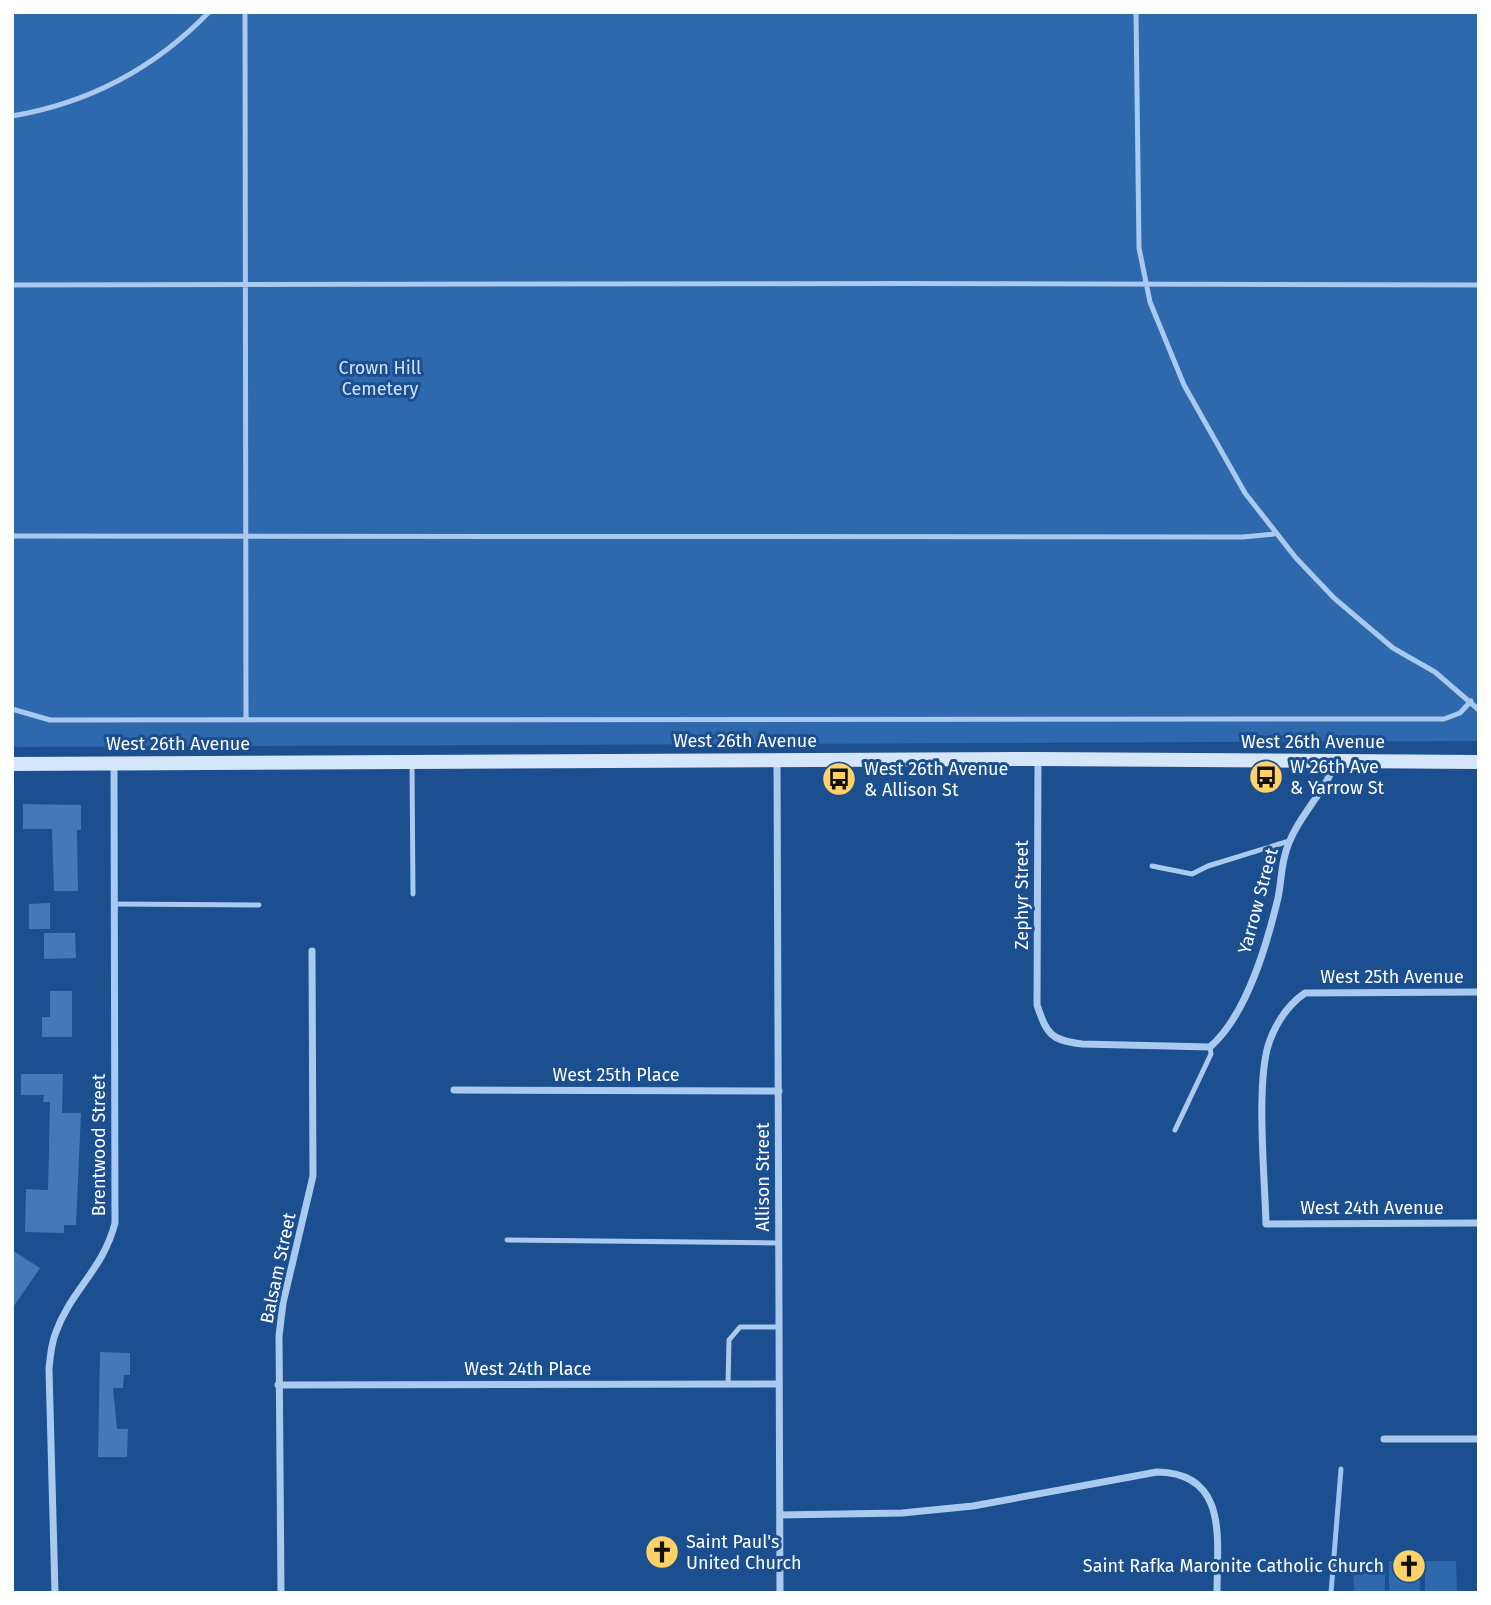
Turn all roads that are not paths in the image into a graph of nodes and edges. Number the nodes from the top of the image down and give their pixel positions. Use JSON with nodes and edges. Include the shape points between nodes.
{"nodes":[{"id":1,"x":209,"y":12,"type":"edge"},
{"id":2,"x":246,"y":12,"type":"edge"},
{"id":3,"x":1136,"y":12,"type":"edge"},
{"id":4,"x":12,"y":116,"type":"edge"},
{"id":5,"x":1145,"y":283,"type":"junction"},
{"id":6,"x":12,"y":285,"type":"edge"},
{"id":7,"x":245,"y":285,"type":"junction"},
{"id":8,"x":1479,"y":285,"type":"edge"},
{"id":9,"x":1274,"y":534,"type":"junction"},
{"id":10,"x":245,"y":535,"type":"junction"},
{"id":11,"x":12,"y":536,"type":"edge"},
{"id":12,"x":1471,"y":701,"type":"junction"},
{"id":13,"x":12,"y":709,"type":"edge"},
{"id":14,"x":1479,"y":710,"type":"edge"},
{"id":15,"x":246,"y":720,"type":"junction"},
{"id":16,"x":1038,"y":759,"type":"junction"},
{"id":17,"x":777,"y":760,"type":"junction"},
{"id":18,"x":1336,"y":761,"type":"junction"},
{"id":19,"x":412,"y":762,"type":"junction"},
{"id":20,"x":1479,"y":762,"type":"edge"},
{"id":21,"x":12,"y":764,"type":"edge"},
{"id":22,"x":114,"y":764,"type":"junction"},
{"id":23,"x":1291,"y":841,"type":"junction"},
{"id":24,"x":1152,"y":866,"type":"dead end"},
{"id":25,"x":413,"y":894,"type":"dead end"},
{"id":26,"x":114,"y":904,"type":"junction"},
{"id":27,"x":259,"y":905,"type":"dead end"},
{"id":28,"x":312,"y":951,"type":"dead end"},
{"id":29,"x":1479,"y":992,"type":"edge"},
{"id":30,"x":1210,"y":1047,"type":"junction"},
{"id":31,"x":454,"y":1090,"type":"dead end"},
{"id":32,"x":779,"y":1091,"type":"junction"},
{"id":33,"x":1175,"y":1130,"type":"dead end"},
{"id":34,"x":1479,"y":1223,"type":"edge"},
{"id":35,"x":1266,"y":1224,"type":"joint"},
{"id":36,"x":507,"y":1240,"type":"dead end"},
{"id":37,"x":778,"y":1243,"type":"junction"},
{"id":38,"x":779,"y":1327,"type":"junction"},
{"id":39,"x":779,"y":1384,"type":"junction"},
{"id":40,"x":278,"y":1385,"type":"junction"},
{"id":41,"x":728,"y":1385,"type":"junction"},
{"id":42,"x":1479,"y":1438,"type":"edge"},
{"id":43,"x":1384,"y":1439,"type":"dead end"},
{"id":44,"x":780,"y":1516,"type":"junction"},
{"id":45,"x":55,"y":1593,"type":"edge"},
{"id":46,"x":281,"y":1593,"type":"edge"},
{"id":47,"x":780,"y":1593,"type":"edge"},
{"id":48,"x":1217,"y":1593,"type":"edge"}],
"edges":[{"from":1,"to":4,"type":"lane","via":[[132,75],[69,103]]},
{"from":2,"to":7,"type":"lane"},
{"from":3,"to":5,"type":"lane","via":[[1139,248]]},
{"from":5,"to":7,"type":"lane"},
{"from":5,"to":8,"type":"lane"},
{"from":5,"to":9,"type":"lane","via":[[1166,345],[1205,426]]},
{"from":6,"to":7,"type":"lane"},
{"from":7,"to":10,"type":"lane"},
{"from":9,"to":10,"type":"lane"},
{"from":9,"to":12,"type":"lane","via":[[1334,598],[1383,640]]},
{"from":10,"to":11,"type":"lane"},
{"from":10,"to":15,"type":"lane"},
{"from":12,"to":14,"type":"lane"},
{"from":12,"to":15,"type":"lane","via":[[1460,713],[1444,719]]},
{"from":13,"to":15,"type":"lane","via":[[50,720]]},
{"from":16,"to":17,"type":"street","name":"West 26th Avenue"},
{"from":16,"to":18,"type":"street","name":"West 26th Avenue"},
{"from":16,"to":30,"type":"street","name":"Zephyr Street","via":[[1037,1005],[1045,1031],[1061,1041],[1082,1044]]},
{"from":17,"to":19,"type":"street","name":"West 26th Avenue"},
{"from":17,"to":32,"type":"street","name":"Allison Street"},
{"from":18,"to":20,"type":"street","name":"West 26th Avenue"},
{"from":18,"to":23,"type":"street","name":"Yarrow Street","via":[[1329,781]]},
{"from":19,"to":22,"type":"street","name":"West 26th Avenue"},
{"from":19,"to":25,"type":"lane"},
{"from":21,"to":22,"type":"street","name":"West 26th Avenue"},
{"from":22,"to":26,"type":"street","name":"Brentwood Street"},
{"from":23,"to":24,"type":"lane","via":[[1192,874]]},
{"from":23,"to":30,"type":"street","name":"Yarrow Street","via":[[1256,970],[1230,1026]]},
{"from":26,"to":27,"type":"lane"},
{"from":26,"to":45,"type":"street","name":"Brentwood Street","via":[[115,1223],[108,1248],[69,1304],[52,1342]]},
{"from":28,"to":40,"type":"street","name":"Balsam Street","via":[[313,1176],[283,1303]]},
{"from":29,"to":35,"type":"street","name":"West 25th Avenue","via":[[1305,993],[1287,1010],[1265,1056]]},
{"from":30,"to":33,"type":"lane","via":[[1211,1054]]},
{"from":31,"to":32,"type":"street","name":"West 25th Place"},
{"from":32,"to":37,"type":"street","name":"Allison Street"},
{"from":34,"to":35,"type":"street","name":"West 24th Avenue"},
{"from":36,"to":37,"type":"lane"},
{"from":37,"to":38,"type":"street","name":"Allison Street"},
{"from":38,"to":39,"type":"street","name":"Allison Street"},
{"from":38,"to":41,"type":"lane","via":[[740,1327],[729,1340]]},
{"from":39,"to":41,"type":"street","name":"West 24th Place"},
{"from":39,"to":44,"type":"street","name":"Allison Street"},
{"from":40,"to":41,"type":"street","name":"West 24th Place"},
{"from":40,"to":46,"type":"street","name":"Balsam Street"},
{"from":42,"to":43,"type":"street"},
{"from":44,"to":47,"type":"street","name":"Allison Street"},
{"from":44,"to":48,"type":"street","via":[[961,1507],[1175,1472],[1195,1480],[1214,1504]]}]}
